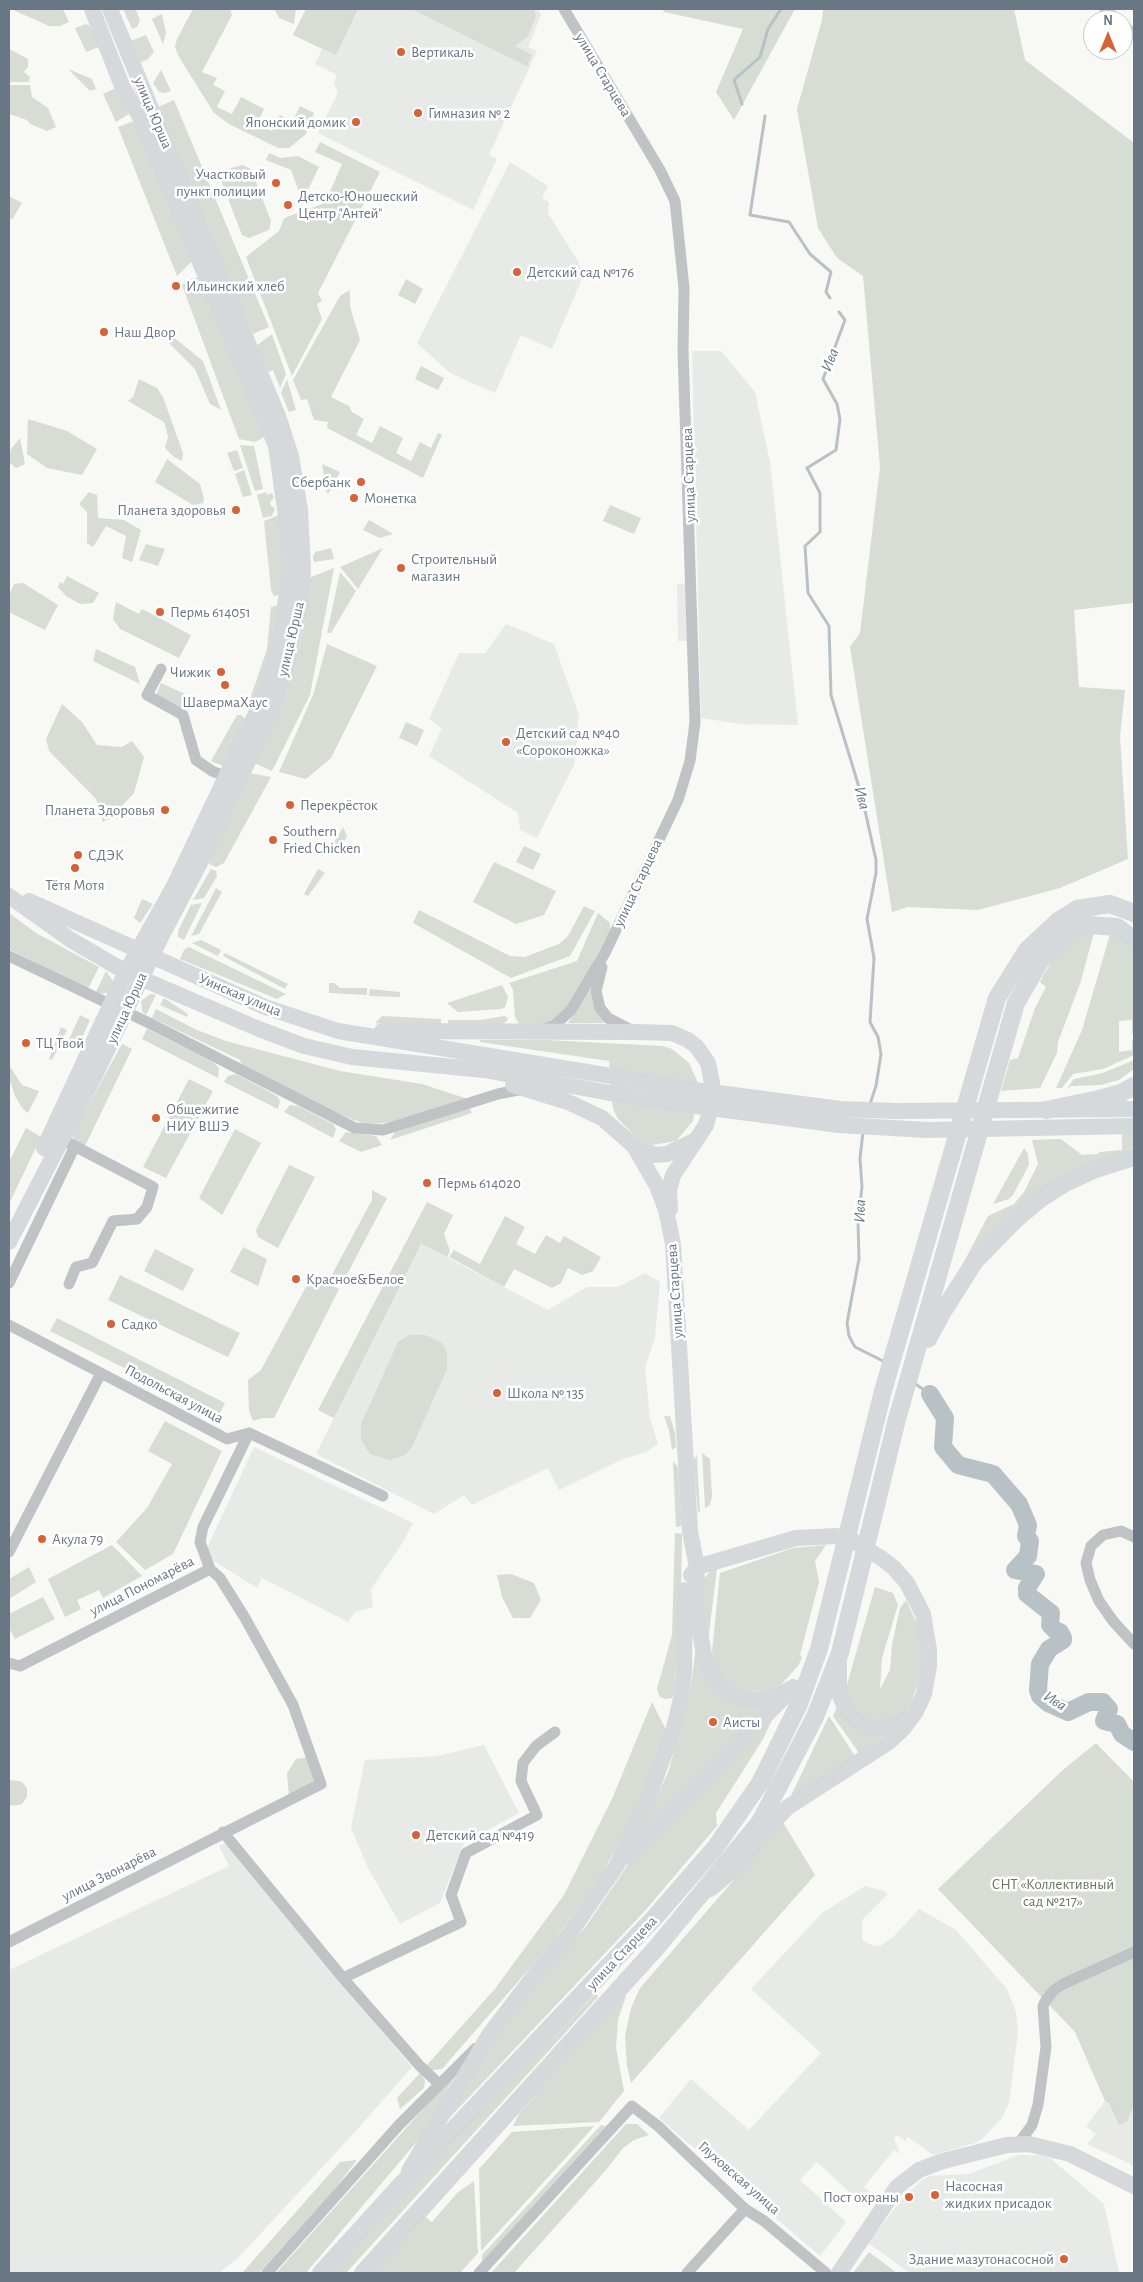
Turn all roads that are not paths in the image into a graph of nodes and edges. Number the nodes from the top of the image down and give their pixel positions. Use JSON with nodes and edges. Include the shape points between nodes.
{"nodes":[{"id":1,"x":92,"y":9,"type":"edge"},
{"id":2,"x":110,"y":9,"type":"edge"},
{"id":3,"x":564,"y":9,"type":"edge"},
{"id":4,"x":161,"y":669,"type":"dead end"},
{"id":5,"x":233,"y":779,"type":"junction"},
{"id":6,"x":9,"y":892,"type":"edge"},
{"id":7,"x":9,"y":896,"type":"edge"},
{"id":8,"x":1134,"y":913,"type":"edge"},
{"id":9,"x":1134,"y":940,"type":"edge"},
{"id":10,"x":605,"y":953,"type":"junction"},
{"id":11,"x":144,"y":954,"type":"junction"},
{"id":12,"x":9,"y":956,"type":"edge"},
{"id":13,"x":1025,"y":968,"type":"junction"},
{"id":14,"x":134,"y":975,"type":"junction"},
{"id":15,"x":111,"y":1006,"type":"junction"},
{"id":16,"x":126,"y":1012,"type":"junction"},
{"id":17,"x":338,"y":1031,"type":"junction"},
{"id":18,"x":538,"y":1031,"type":"junction"},
{"id":19,"x":635,"y":1032,"type":"junction"},
{"id":20,"x":484,"y":1062,"type":"junction"},
{"id":21,"x":413,"y":1063,"type":"junction"},
{"id":22,"x":527,"y":1088,"type":"junction"},
{"id":23,"x":1128,"y":1089,"type":"edge"},
{"id":24,"x":1134,"y":1109,"type":"edge"},
{"id":25,"x":1046,"y":1110,"type":"junction"},
{"id":26,"x":1134,"y":1126,"type":"edge"},
{"id":27,"x":62,"y":1140,"type":"junction"},
{"id":28,"x":696,"y":1140,"type":"junction"},
{"id":29,"x":634,"y":1146,"type":"junction"},
{"id":30,"x":1134,"y":1157,"type":"edge"},
{"id":31,"x":9,"y":1219,"type":"edge"},
{"id":32,"x":9,"y":1242,"type":"edge"},
{"id":33,"x":673,"y":1244,"type":"junction"},
{"id":34,"x":9,"y":1283,"type":"edge"},
{"id":35,"x":69,"y":1284,"type":"dead end"},
{"id":36,"x":9,"y":1325,"type":"edge"},
{"id":37,"x":100,"y":1373,"type":"junction"},
{"id":38,"x":909,"y":1380,"type":"junction"},
{"id":39,"x":249,"y":1433,"type":"junction"},
{"id":40,"x":383,"y":1496,"type":"dead end"},
{"id":41,"x":690,"y":1531,"type":"junction"},
{"id":42,"x":1134,"y":1536,"type":"edge"},
{"id":43,"x":9,"y":1552,"type":"edge"},
{"id":44,"x":697,"y":1567,"type":"junction"},
{"id":45,"x":210,"y":1569,"type":"junction"},
{"id":46,"x":685,"y":1584,"type":"junction"},
{"id":47,"x":1134,"y":1644,"type":"edge"},
{"id":48,"x":819,"y":1649,"type":"junction"},
{"id":49,"x":840,"y":1653,"type":"junction"},
{"id":50,"x":9,"y":1664,"type":"edge"},
{"id":51,"x":793,"y":1687,"type":"junction"},
{"id":52,"x":920,"y":1703,"type":"junction"},
{"id":53,"x":555,"y":1732,"type":"dead end"},
{"id":54,"x":223,"y":1832,"type":"junction"},
{"id":55,"x":617,"y":1865,"type":"junction"},
{"id":56,"x":699,"y":1899,"type":"junction"},
{"id":57,"x":9,"y":1942,"type":"edge"},
{"id":58,"x":1134,"y":1952,"type":"edge"},
{"id":59,"x":343,"y":1978,"type":"junction"},
{"id":60,"x":490,"y":2035,"type":"junction"},
{"id":61,"x":439,"y":2084,"type":"junction"},
{"id":62,"x":1019,"y":2143,"type":"junction"},
{"id":63,"x":400,"y":2186,"type":"junction"},
{"id":64,"x":1134,"y":2186,"type":"edge"},
{"id":65,"x":745,"y":2209,"type":"junction"},
{"id":66,"x":266,"y":2273,"type":"edge"},
{"id":67,"x":321,"y":2273,"type":"edge"},
{"id":68,"x":363,"y":2273,"type":"edge"},
{"id":69,"x":479,"y":2273,"type":"edge"},
{"id":70,"x":687,"y":2273,"type":"edge"},
{"id":71,"x":826,"y":2273,"type":"edge"},
{"id":72,"x":838,"y":2273,"type":"edge"}],
"edges":[{"from":1,"to":5,"type":"main road","name":"улица Юрша","via":[[122,86],[139,115],[202,264],[269,428],[279,461],[289,543],[287,600],[281,637],[267,685]]},
{"from":2,"to":5,"type":"main road","name":"улица Юрша","via":[[270,393],[296,478],[303,537],[298,616],[272,710]]},
{"from":3,"to":10,"type":"street","name":"улица Старцева","via":[[660,170],[675,201],[684,288],[696,722],[690,761],[678,800]]},
{"from":4,"to":5,"type":"street","via":[[147,695],[183,715],[196,760]]},
{"from":5,"to":11,"type":"main road","name":"улица Юрша","via":[[174,886]]},
{"from":6,"to":11,"type":"main road","name":"Уинская улица"},
{"from":7,"to":14,"type":"main road","name":"Уинская улица","via":[[70,940]]},
{"from":8,"to":13,"type":"main road","via":[[1110,904],[1077,909],[1058,920],[1027,950]]},
{"from":9,"to":13,"type":"main road","via":[[1116,928],[1088,925],[1074,930]]},
{"from":10,"to":18,"type":"street","via":[[571,1010],[555,1025]]},
{"from":10,"to":19,"type":"street","via":[[596,991],[600,1008],[608,1018]]},
{"from":11,"to":14,"type":"main road","name":"улица Юрша"},
{"from":11,"to":17,"type":"main road","name":"Уинская улица","via":[[265,1007]]},
{"from":12,"to":15,"type":"street"},
{"from":13,"to":38,"type":"main road"},
{"from":13,"to":48,"type":"main road","name":"улица Старцева","via":[[1005,983],[990,1017],[883,1391]]},
{"from":14,"to":15,"type":"main road","name":"улица Юрша"},
{"from":14,"to":16,"type":"main road","name":"улица Юрша"},
{"from":14,"to":21,"type":"main road","name":"Уинская улица","via":[[259,1030],[304,1046],[352,1057]]},
{"from":15,"to":16,"type":"street"},
{"from":15,"to":27,"type":"main road","name":"улица Юрша"},
{"from":16,"to":22,"type":"street","via":[[364,1130],[397,1127],[498,1094]]},
{"from":16,"to":27,"type":"main road","name":"улица Юрша"},
{"from":17,"to":18,"type":"main road"},
{"from":17,"to":20,"type":"main road","name":"Уинская улица"},
{"from":18,"to":19,"type":"main road"},
{"from":19,"to":28,"type":"main road","via":[[672,1033],[697,1047],[708,1063],[712,1082],[710,1111]]},
{"from":20,"to":21,"type":"main road","name":"Уинская улица"},
{"from":20,"to":25,"type":"main road","via":[[840,1109]]},
{"from":20,"to":26,"type":"main road","via":[[643,1099],[839,1125],[928,1130]]},
{"from":21,"to":22,"type":"main road","name":"улица Старцева"},
{"from":22,"to":29,"type":"main road","name":"улица Старцева","via":[[602,1118]]},
{"from":23,"to":25,"type":"main road"},
{"from":24,"to":25,"type":"main road"},
{"from":27,"to":31,"type":"main road","name":"улица Юрша"},
{"from":27,"to":32,"type":"main road","name":"улица Юрша"},
{"from":27,"to":34,"type":"street"},
{"from":27,"to":35,"type":"street","via":[[152,1187],[147,1207],[137,1219],[113,1221],[92,1263],[76,1267]]},
{"from":28,"to":29,"type":"main road","via":[[667,1154],[655,1155]]},
{"from":28,"to":33,"type":"main road","via":[[673,1175],[669,1191]]},
{"from":29,"to":33,"type":"main road","name":"улица Старцева","via":[[657,1186]]},
{"from":30,"to":38,"type":"main road","via":[[1093,1170],[1041,1198],[992,1242],[964,1276]]},
{"from":33,"to":41,"type":"main road","name":"улица Старцева"},
{"from":36,"to":37,"type":"street","name":"Подольская улица"},
{"from":37,"to":39,"type":"street","name":"Подольская улица","via":[[227,1439]]},
{"from":37,"to":43,"type":"street"},
{"from":38,"to":49,"type":"main road","name":"улица Старцева"},
{"from":39,"to":40,"type":"street"},
{"from":39,"to":45,"type":"street","name":"улица Пономарёва","via":[[203,1527],[200,1542]]},
{"from":41,"to":44,"type":"main road","name":"улица Старцева"},
{"from":41,"to":46,"type":"main road"},
{"from":42,"to":47,"type":"street","via":[[1121,1531],[1103,1535],[1091,1546],[1086,1563],[1100,1600],[1113,1621]]},
{"from":44,"to":46,"type":"main road"},
{"from":44,"to":51,"type":"main road","name":"улица Старцева","via":[[696,1609],[702,1649],[708,1669],[718,1684],[736,1697],[758,1701],[778,1696]]},
{"from":44,"to":52,"type":"main road","via":[[796,1538],[836,1536],[867,1548],[894,1568],[923,1614],[928,1633],[929,1666]]},
{"from":45,"to":50,"type":"street","name":"улица Пономарёва","via":[[20,1666]]},
{"from":45,"to":54,"type":"street","name":"улица Звонарёва","via":[[220,1578],[245,1618],[293,1705],[321,1784]]},
{"from":46,"to":55,"type":"main road","via":[[684,1672],[679,1706],[646,1804]]},
{"from":48,"to":51,"type":"main road"},
{"from":48,"to":63,"type":"main road","name":"улица Старцева","via":[[800,1704],[778,1750],[741,1813],[715,1848],[609,1967]]},
{"from":49,"to":52,"type":"main road","via":[[839,1692],[848,1714],[860,1724],[872,1728],[889,1727],[906,1719]]},
{"from":49,"to":56,"type":"main road","name":"улица Старцева","via":[[815,1717],[780,1788],[760,1822]]},
{"from":51,"to":55,"type":"main road"},
{"from":52,"to":56,"type":"main road","via":[[910,1721],[889,1742],[788,1807],[740,1864]]},
{"from":53,"to":59,"type":"street","via":[[536,1746],[523,1763],[521,1781],[537,1815],[466,1853],[450,1895],[461,1922]]},
{"from":54,"to":57,"type":"street","name":"улица Звонарёва"},
{"from":54,"to":59,"type":"street"},
{"from":55,"to":60,"type":"main road","via":[[568,1936]]},
{"from":56,"to":68,"type":"main road","name":"улица Старцева"},
{"from":58,"to":62,"type":"street","via":[[1062,1984],[1046,2000],[1046,2047],[1037,2110]]},
{"from":59,"to":61,"type":"street"},
{"from":60,"to":61,"type":"street"},
{"from":60,"to":63,"type":"main road"},
{"from":61,"to":66,"type":"street"},
{"from":62,"to":64,"type":"main road","via":[[1070,2154]]},
{"from":62,"to":72,"type":"main road","via":[[943,2161],[909,2176],[893,2193]]},
{"from":63,"to":67,"type":"main road","name":"улица Старцева"},
{"from":65,"to":69,"type":"street","name":"Глуховская улица","via":[[658,2126],[632,2106]]},
{"from":65,"to":70,"type":"street"},
{"from":65,"to":71,"type":"street","name":"Глуховская улица"}]}
